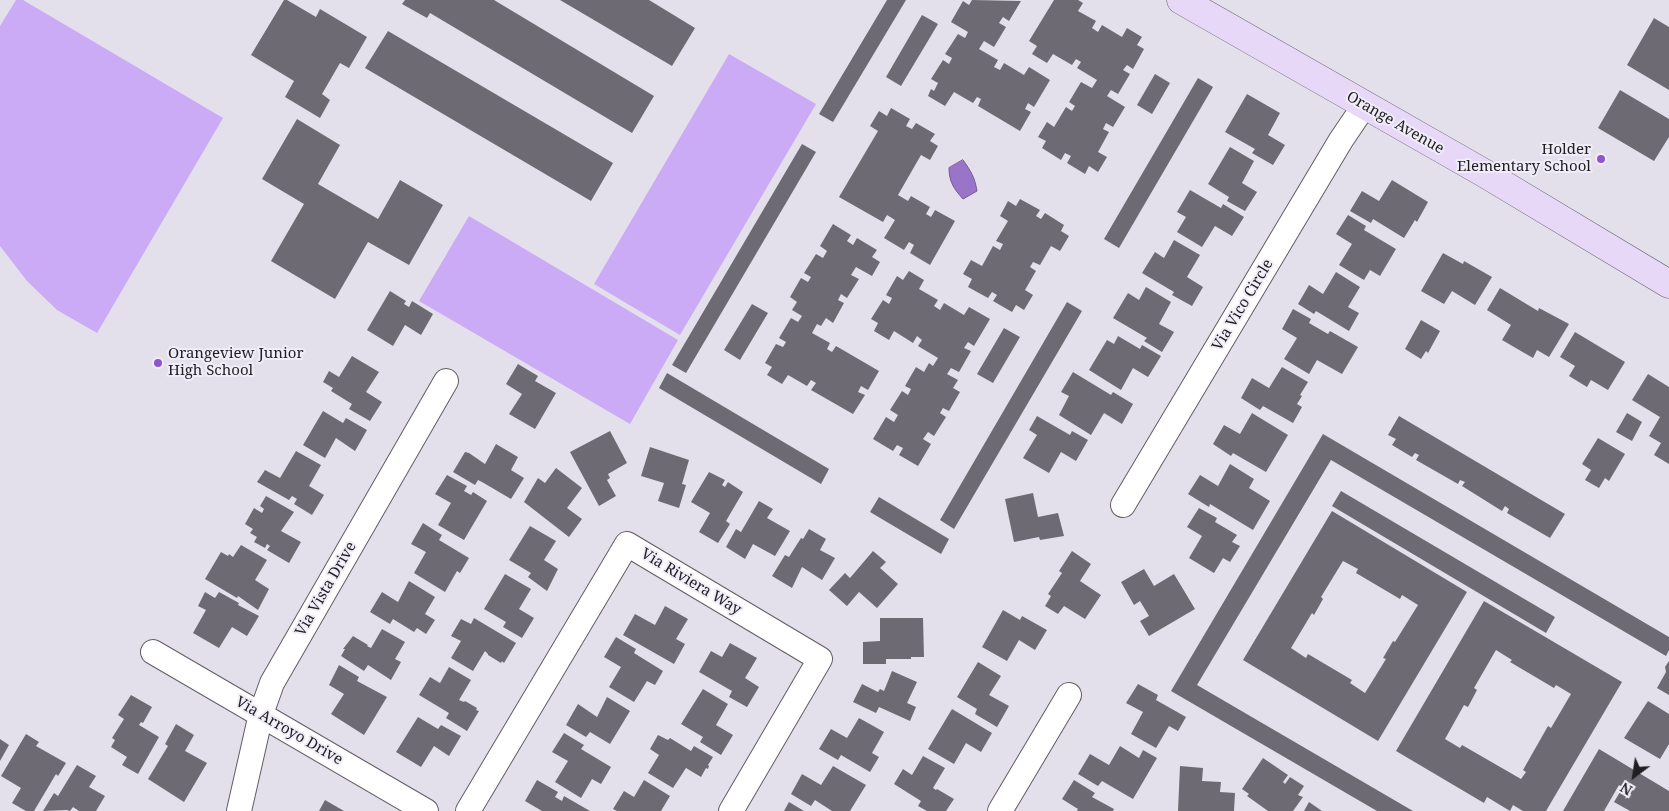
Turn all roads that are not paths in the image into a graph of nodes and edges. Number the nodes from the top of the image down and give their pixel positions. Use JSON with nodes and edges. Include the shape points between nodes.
{"nodes":[{"id":1,"x":1181,"y":0,"type":"edge"},
{"id":2,"x":1364,"y":106,"type":"junction"},
{"id":3,"x":1669,"y":284,"type":"edge"},
{"id":4,"x":446,"y":381,"type":"dead end"},
{"id":5,"x":1124,"y":505,"type":"dead end"},
{"id":6,"x":153,"y":652,"type":"dead end"},
{"id":7,"x":1069,"y":695,"type":"dead end"},
{"id":8,"x":260,"y":714,"type":"junction"},
{"id":9,"x":239,"y":811,"type":"edge"},
{"id":10,"x":426,"y":811,"type":"edge"},
{"id":11,"x":468,"y":811,"type":"edge"},
{"id":12,"x":731,"y":811,"type":"edge"},
{"id":13,"x":1000,"y":811,"type":"edge"}],
"edges":[{"from":1,"to":2,"type":"main road","name":"Orange Avenue"},
{"from":2,"to":3,"type":"main road","name":"Orange Avenue","via":[[1484,173]]},
{"from":2,"to":5,"type":"street","name":"Via Vico Circle"},
{"from":4,"to":8,"type":"street","name":"Via Vista Drive","via":[[272,683]]},
{"from":6,"to":8,"type":"street","name":"Via Arroyo Drive"},
{"from":7,"to":13,"type":"street"},
{"from":8,"to":9,"type":"street","name":"Via Vista Drive"},
{"from":8,"to":10,"type":"street","name":"Via Arroyo Drive"},
{"from":11,"to":12,"type":"street","name":"Via Riviera Way","via":[[626,544],[820,659]]}]}
